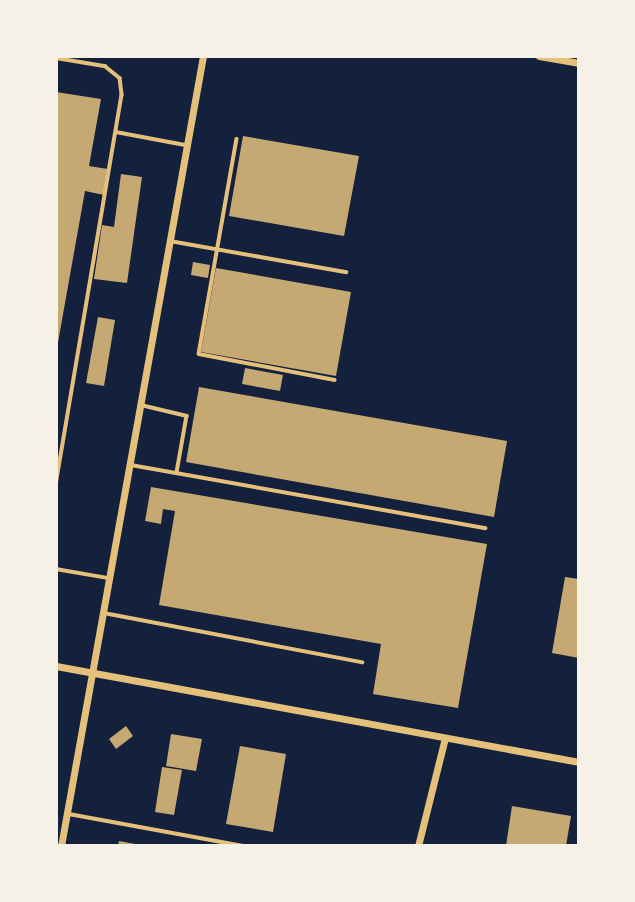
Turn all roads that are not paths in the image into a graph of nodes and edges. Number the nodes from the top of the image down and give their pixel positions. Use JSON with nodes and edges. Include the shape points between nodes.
{"nodes":[{"id":1,"x":203,"y":56,"type":"edge"},
{"id":2,"x":539,"y":56,"type":"edge"},
{"id":3,"x":56,"y":58,"type":"edge"},
{"id":4,"x":579,"y":63,"type":"edge"},
{"id":5,"x":116,"y":132,"type":"junction"},
{"id":6,"x":237,"y":139,"type":"dead end"},
{"id":7,"x":187,"y":145,"type":"junction"},
{"id":8,"x":170,"y":241,"type":"junction"},
{"id":9,"x":217,"y":249,"type":"junction"},
{"id":10,"x":346,"y":272,"type":"dead end"},
{"id":11,"x":335,"y":380,"type":"dead end"},
{"id":12,"x":141,"y":405,"type":"junction"},
{"id":13,"x":131,"y":465,"type":"junction"},
{"id":14,"x":177,"y":473,"type":"junction"},
{"id":15,"x":56,"y":485,"type":"edge"},
{"id":16,"x":485,"y":528,"type":"dead end"},
{"id":17,"x":56,"y":569,"type":"edge"},
{"id":18,"x":110,"y":578,"type":"junction"},
{"id":19,"x":104,"y":613,"type":"junction"},
{"id":20,"x":362,"y":662,"type":"dead end"},
{"id":21,"x":56,"y":666,"type":"edge"},
{"id":22,"x":93,"y":673,"type":"junction"},
{"id":23,"x":446,"y":738,"type":"junction"},
{"id":24,"x":579,"y":762,"type":"edge"},
{"id":25,"x":66,"y":813,"type":"junction"},
{"id":26,"x":61,"y":846,"type":"edge"},
{"id":27,"x":243,"y":846,"type":"edge"},
{"id":28,"x":418,"y":846,"type":"edge"}],
"edges":[{"from":1,"to":7,"type":"street"},
{"from":2,"to":4,"type":"street"},
{"from":3,"to":5,"type":"lane","via":[[105,66],[120,78]]},
{"from":5,"to":7,"type":"lane"},
{"from":5,"to":15,"type":"lane"},
{"from":6,"to":9,"type":"lane"},
{"from":7,"to":8,"type":"street"},
{"from":8,"to":9,"type":"lane"},
{"from":8,"to":12,"type":"street"},
{"from":9,"to":10,"type":"lane"},
{"from":9,"to":11,"type":"lane","via":[[199,354]]},
{"from":12,"to":13,"type":"street"},
{"from":12,"to":14,"type":"lane","via":[[187,416]]},
{"from":13,"to":14,"type":"lane"},
{"from":13,"to":18,"type":"street"},
{"from":14,"to":16,"type":"lane"},
{"from":17,"to":18,"type":"lane"},
{"from":18,"to":19,"type":"street"},
{"from":19,"to":20,"type":"lane"},
{"from":19,"to":22,"type":"street"},
{"from":21,"to":22,"type":"street"},
{"from":22,"to":23,"type":"street"},
{"from":22,"to":25,"type":"street"},
{"from":23,"to":24,"type":"street"},
{"from":23,"to":28,"type":"street"},
{"from":25,"to":26,"type":"street"},
{"from":25,"to":27,"type":"lane"}]}
